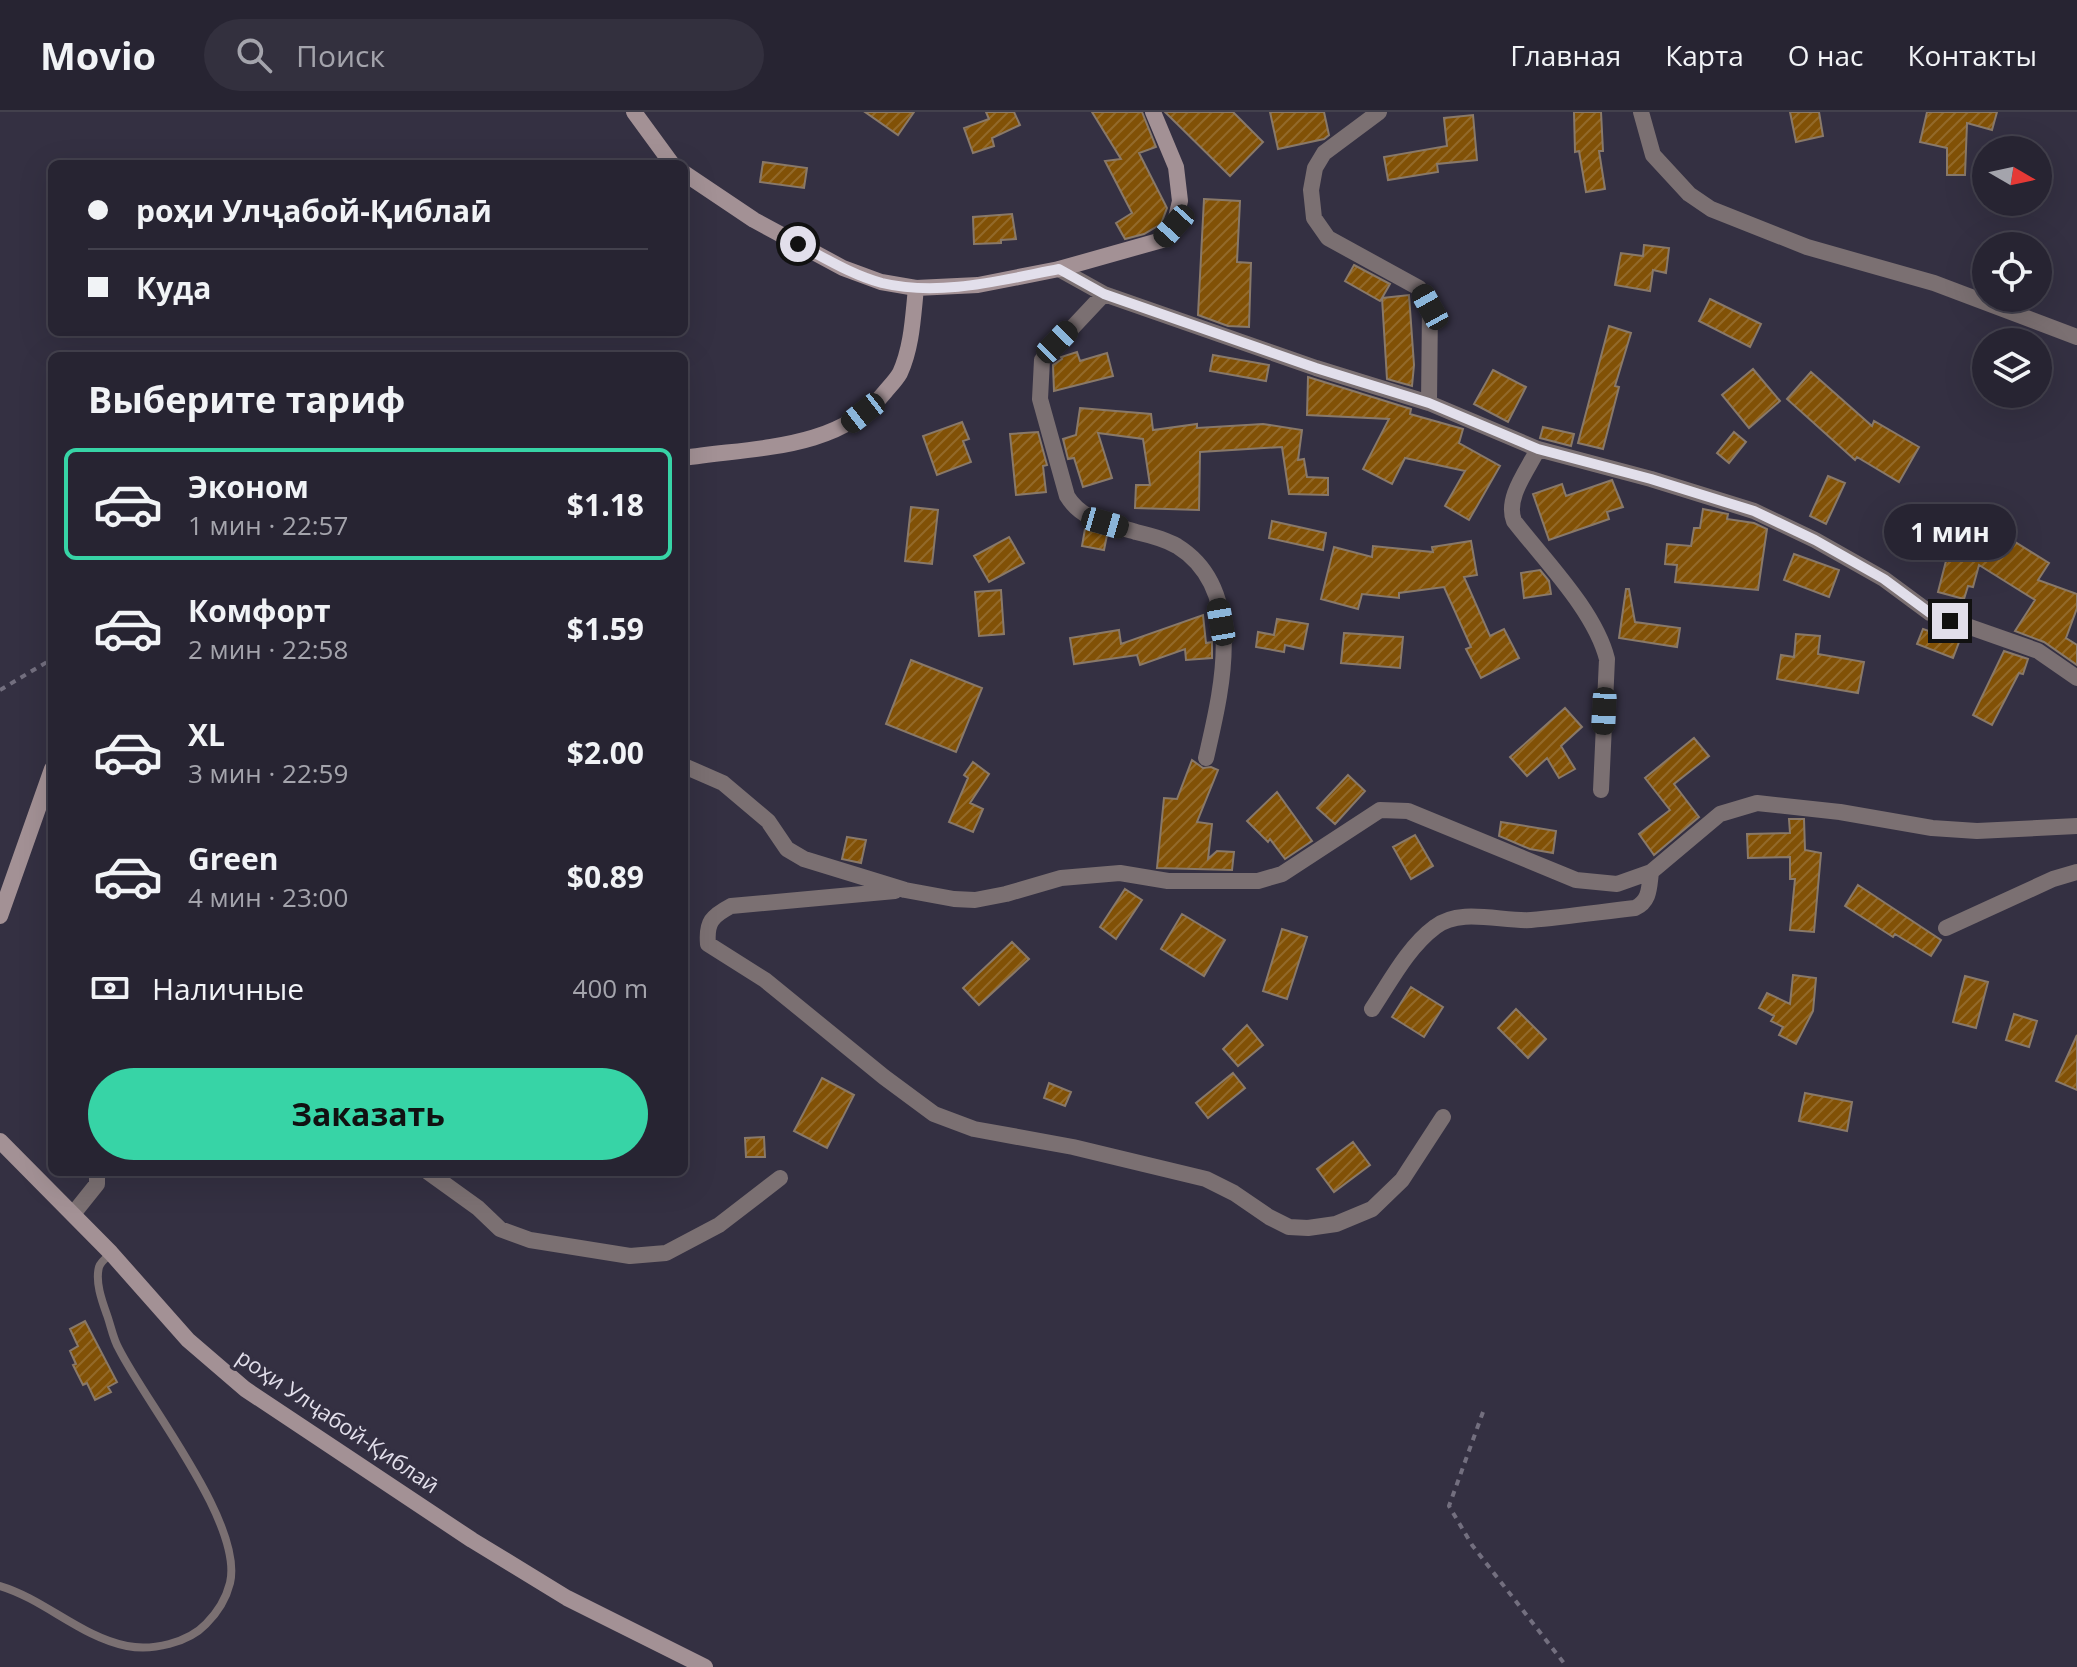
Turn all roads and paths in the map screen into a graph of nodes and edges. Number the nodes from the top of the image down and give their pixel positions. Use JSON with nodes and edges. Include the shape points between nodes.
{"nodes":[{"id":1,"x":634,"y":112,"type":"edge"},
{"id":2,"x":1153,"y":112,"type":"edge"},
{"id":3,"x":1379,"y":112,"type":"edge"},
{"id":4,"x":1646,"y":114,"type":"edge"},
{"id":5,"x":669,"y":160,"type":"edge"},
{"id":6,"x":688,"y":176,"type":"edge"},
{"id":7,"x":1059,"y":269,"type":"junction"},
{"id":8,"x":916,"y":288,"type":"junction"},
{"id":9,"x":1104,"y":294,"type":"junction"},
{"id":10,"x":2077,"y":337,"type":"edge"},
{"id":11,"x":1429,"y":403,"type":"junction"},
{"id":12,"x":1538,"y":449,"type":"junction"},
{"id":13,"x":688,"y":457,"type":"edge"},
{"id":14,"x":48,"y":661,"type":"edge"},
{"id":15,"x":2077,"y":678,"type":"edge"},
{"id":16,"x":0,"y":690,"type":"edge"},
{"id":17,"x":1206,"y":758,"type":"dead end"},
{"id":18,"x":688,"y":768,"type":"edge"},
{"id":19,"x":48,"y":780,"type":"edge"},
{"id":20,"x":1601,"y":790,"type":"dead end"},
{"id":21,"x":2077,"y":826,"type":"edge"},
{"id":22,"x":1651,"y":872,"type":"junction"},
{"id":23,"x":2077,"y":872,"type":"edge"},
{"id":24,"x":905,"y":890,"type":"junction"},
{"id":25,"x":0,"y":916,"type":"edge"},
{"id":26,"x":1946,"y":928,"type":"dead end"},
{"id":27,"x":1372,"y":1009,"type":"dead end"},
{"id":28,"x":1443,"y":1117,"type":"dead end"},
{"id":29,"x":0,"y":1141,"type":"edge"},
{"id":30,"x":97,"y":1176,"type":"edge"},
{"id":31,"x":434,"y":1176,"type":"edge"},
{"id":32,"x":780,"y":1178,"type":"dead end"},
{"id":33,"x":73,"y":1214,"type":"junction"},
{"id":34,"x":111,"y":1253,"type":"junction"},
{"id":35,"x":1483,"y":1412,"type":"dead end"},
{"id":36,"x":0,"y":1586,"type":"edge"},
{"id":37,"x":705,"y":1667,"type":"edge"},
{"id":38,"x":1567,"y":1667,"type":"edge"}],
"edges":[{"from":1,"to":5,"type":"street"},
{"from":2,"to":7,"type":"street","via":[[1176,167],[1180,201],[1174,226],[1162,240]]},
{"from":3,"to":11,"type":"street","via":[[1324,153],[1311,190],[1314,218],[1328,238],[1419,288],[1430,307]]},
{"from":4,"to":10,"type":"street","via":[[1653,155],[1689,194],[1711,209],[1807,247],[1934,283]]},
{"from":6,"to":8,"type":"street","via":[[754,220],[843,268]]},
{"from":7,"to":8,"type":"street","via":[[978,285]]},
{"from":7,"to":9,"type":"street"},
{"from":8,"to":13,"type":"street","via":[[911,335],[899,374],[878,401],[848,425],[809,440]]},
{"from":9,"to":11,"type":"street"},
{"from":9,"to":17,"type":"street","via":[[1042,360],[1040,399],[1073,507],[1087,517],[1176,545],[1206,574],[1217,599],[1225,645],[1223,684]]},
{"from":11,"to":12,"type":"street"},
{"from":12,"to":15,"type":"street","via":[[1754,511],[1884,579],[1930,613],[2038,651]]},
{"from":12,"to":20,"type":"street","via":[[1510,511],[1594,624],[1603,644],[1607,659]]},
{"from":14,"to":16,"type":"path"},
{"from":18,"to":24,"type":"street","via":[[723,783],[768,821],[787,849],[804,859]]},
{"from":19,"to":25,"type":"street"},
{"from":21,"to":22,"type":"street","via":[[1932,828],[1757,803],[1720,814]]},
{"from":22,"to":24,"type":"street","via":[[1617,884],[1576,880],[1408,811],[1380,810],[1282,874],[1258,881],[1168,881],[1109,873],[1061,878],[975,900]]},
{"from":22,"to":27,"type":"street","via":[[1644,903],[1635,908],[1528,920],[1446,920],[1413,948]]},
{"from":23,"to":26,"type":"street"},
{"from":24,"to":28,"type":"street","via":[[731,906],[706,927],[708,944],[765,980],[934,1114],[974,1129],[1206,1179],[1289,1227],[1336,1224],[1372,1209],[1402,1180]]},
{"from":29,"to":33,"type":"street","name":"роҳи Улҷабой-Қиблаӣ"},
{"from":30,"to":33,"type":"street","via":[[97,1184]]},
{"from":31,"to":32,"type":"street","via":[[500,1229],[530,1240],[630,1256],[666,1253],[719,1225]]},
{"from":33,"to":34,"type":"street","name":"роҳи Улҷабой-Қиблаӣ"},
{"from":34,"to":36,"type":"lane","via":[[100,1264],[98,1276],[118,1348],[207,1493],[229,1550],[231,1581],[219,1611],[197,1633],[164,1646],[127,1646]]},
{"from":34,"to":37,"type":"street","name":"роҳи Улҷабой-Қиблаӣ","via":[[188,1340],[245,1389],[567,1598]]},
{"from":35,"to":38,"type":"path","via":[[1449,1506],[1472,1545]]}]}
